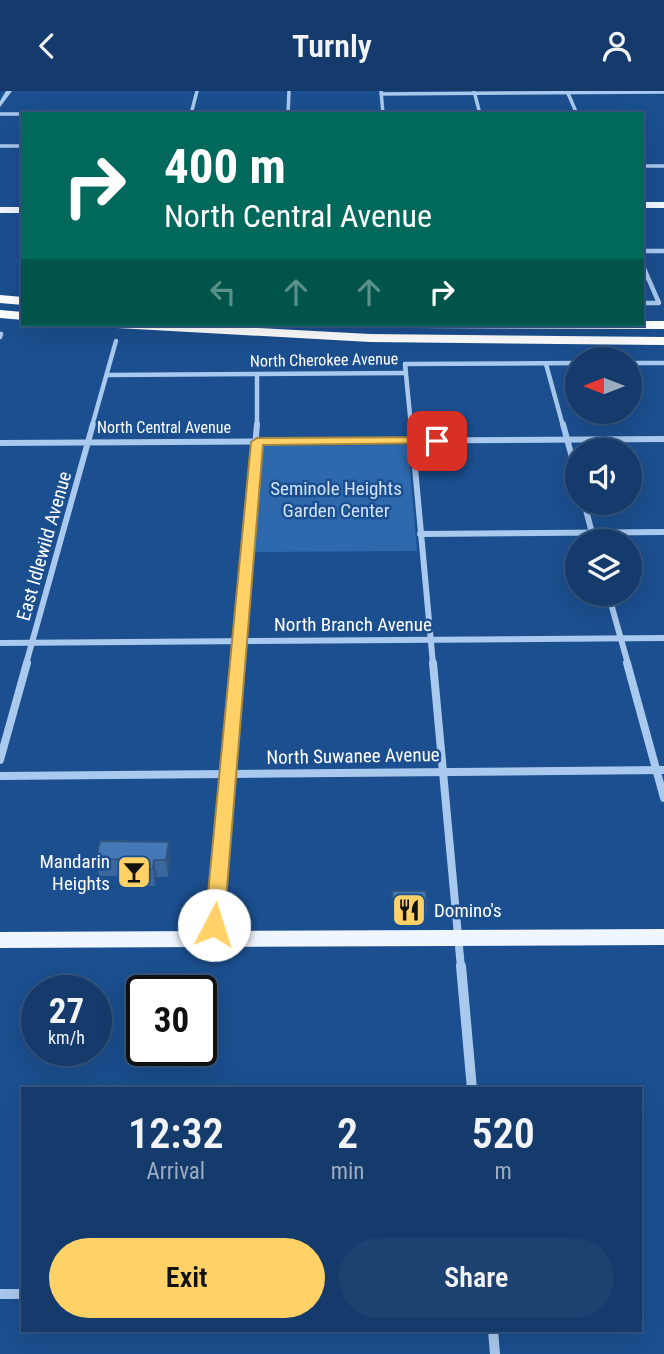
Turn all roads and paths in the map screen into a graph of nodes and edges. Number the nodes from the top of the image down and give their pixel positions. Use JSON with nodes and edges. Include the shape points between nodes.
{"nodes":[{"id":1,"x":9,"y":91,"type":"edge"},
{"id":2,"x":197,"y":91,"type":"edge"},
{"id":3,"x":289,"y":91,"type":"edge"},
{"id":4,"x":660,"y":91,"type":"edge"},
{"id":5,"x":381,"y":92,"type":"edge"},
{"id":6,"x":474,"y":92,"type":"edge"},
{"id":7,"x":568,"y":92,"type":"edge"},
{"id":8,"x":664,"y":101,"type":"edge"},
{"id":9,"x":0,"y":105,"type":"edge"},
{"id":10,"x":192,"y":112,"type":"edge"},
{"id":11,"x":288,"y":112,"type":"edge"},
{"id":12,"x":383,"y":112,"type":"edge"},
{"id":13,"x":479,"y":112,"type":"edge"},
{"id":14,"x":576,"y":112,"type":"edge"},
{"id":15,"x":0,"y":114,"type":"edge"},
{"id":16,"x":21,"y":114,"type":"edge"},
{"id":17,"x":0,"y":146,"type":"edge"},
{"id":18,"x":21,"y":146,"type":"edge"},
{"id":19,"x":644,"y":166,"type":"edge"},
{"id":20,"x":664,"y":166,"type":"edge"},
{"id":21,"x":644,"y":205,"type":"edge"},
{"id":22,"x":664,"y":205,"type":"edge"},
{"id":23,"x":0,"y":210,"type":"edge"},
{"id":24,"x":21,"y":210,"type":"edge"},
{"id":25,"x":644,"y":251,"type":"edge"},
{"id":26,"x":664,"y":251,"type":"edge"},
{"id":27,"x":644,"y":268,"type":"edge"},
{"id":28,"x":0,"y":299,"type":"edge"},
{"id":29,"x":21,"y":301,"type":"edge"},
{"id":30,"x":644,"y":303,"type":"edge"},
{"id":31,"x":662,"y":307,"type":"edge"},
{"id":32,"x":0,"y":314,"type":"edge"},
{"id":33,"x":21,"y":316,"type":"edge"},
{"id":34,"x":644,"y":316,"type":"edge"},
{"id":35,"x":644,"y":325,"type":"edge"},
{"id":36,"x":664,"y":325,"type":"edge"},
{"id":37,"x":150,"y":326,"type":"edge"},
{"id":38,"x":116,"y":341,"type":"dead end"},
{"id":39,"x":525,"y":341,"type":"junction"},
{"id":40,"x":664,"y":341,"type":"edge"},
{"id":41,"x":664,"y":351,"type":"edge"},
{"id":42,"x":565,"y":363,"type":"edge"},
{"id":43,"x":642,"y":363,"type":"edge"},
{"id":44,"x":664,"y":363,"type":"edge"},
{"id":45,"x":546,"y":364,"type":"junction"},
{"id":46,"x":406,"y":373,"type":"junction"},
{"id":47,"x":257,"y":374,"type":"junction"},
{"id":48,"x":107,"y":375,"type":"junction"},
{"id":49,"x":566,"y":438,"type":"edge"},
{"id":50,"x":642,"y":439,"type":"edge"},
{"id":51,"x":664,"y":439,"type":"edge"},
{"id":52,"x":565,"y":440,"type":"edge"},
{"id":53,"x":412,"y":441,"type":"junction"},
{"id":54,"x":257,"y":442,"type":"junction"},
{"id":55,"x":0,"y":443,"type":"edge"},
{"id":56,"x":89,"y":443,"type":"junction"},
{"id":57,"x":565,"y":533,"type":"edge"},
{"id":58,"x":642,"y":533,"type":"edge"},
{"id":59,"x":664,"y":533,"type":"edge"},
{"id":60,"x":420,"y":534,"type":"junction"},
{"id":61,"x":611,"y":606,"type":"edge"},
{"id":62,"x":620,"y":638,"type":"junction"},
{"id":63,"x":664,"y":638,"type":"edge"},
{"id":64,"x":430,"y":639,"type":"junction"},
{"id":65,"x":240,"y":641,"type":"junction"},
{"id":66,"x":0,"y":643,"type":"edge"},
{"id":67,"x":33,"y":643,"type":"junction"},
{"id":68,"x":0,"y":760,"type":"edge"},
{"id":69,"x":660,"y":770,"type":"edge"},
{"id":70,"x":442,"y":771,"type":"junction"},
{"id":71,"x":228,"y":773,"type":"junction"},
{"id":72,"x":0,"y":776,"type":"edge"},
{"id":73,"x":664,"y":798,"type":"edge"},
{"id":74,"x":664,"y":937,"type":"edge"},
{"id":75,"x":458,"y":938,"type":"junction"},
{"id":76,"x":213,"y":939,"type":"junction"},
{"id":77,"x":0,"y":940,"type":"edge"},
{"id":78,"x":472,"y":1087,"type":"edge"},
{"id":79,"x":0,"y":1294,"type":"edge"},
{"id":80,"x":21,"y":1294,"type":"edge"},
{"id":81,"x":493,"y":1332,"type":"edge"},
{"id":82,"x":495,"y":1354,"type":"edge"}],
"edges":[{"from":1,"to":9,"type":"street"},
{"from":2,"to":10,"type":"street"},
{"from":3,"to":11,"type":"street"},
{"from":4,"to":7,"type":"street"},
{"from":4,"to":8,"type":"street"},
{"from":5,"to":6,"type":"street"},
{"from":5,"to":12,"type":"street"},
{"from":6,"to":7,"type":"street"},
{"from":6,"to":13,"type":"street"},
{"from":7,"to":14,"type":"street"},
{"from":15,"to":16,"type":"street"},
{"from":17,"to":18,"type":"street"},
{"from":19,"to":20,"type":"street"},
{"from":21,"to":22,"type":"main road"},
{"from":23,"to":24,"type":"main road"},
{"from":25,"to":26,"type":"street"},
{"from":27,"to":31,"type":"street"},
{"from":28,"to":29,"type":"highway"},
{"from":30,"to":31,"type":"street"},
{"from":31,"to":34,"type":"highway"},
{"from":32,"to":33,"type":"highway"},
{"from":35,"to":36,"type":"highway"},
{"from":37,"to":39,"type":"highway","via":[[346,338]]},
{"from":38,"to":48,"type":"street","name":"East Idlewild Avenue"},
{"from":39,"to":40,"type":"highway"},
{"from":39,"to":41,"type":"highway"},
{"from":42,"to":45,"type":"street","name":"North Cherokee Avenue"},
{"from":43,"to":44,"type":"street"},
{"from":45,"to":46,"type":"street","name":"North Cherokee Avenue","via":[[405,364]]},
{"from":45,"to":49,"type":"street"},
{"from":46,"to":47,"type":"street","name":"North Cherokee Avenue"},
{"from":46,"to":53,"type":"street"},
{"from":47,"to":48,"type":"street","name":"North Cherokee Avenue"},
{"from":47,"to":54,"type":"street"},
{"from":48,"to":56,"type":"street","name":"East Idlewild Avenue"},
{"from":50,"to":51,"type":"street","name":"North Central Avenue"},
{"from":52,"to":53,"type":"street","name":"North Central Avenue"},
{"from":53,"to":54,"type":"street","name":"North Central Avenue"},
{"from":53,"to":60,"type":"street"},
{"from":54,"to":56,"type":"street","name":"North Central Avenue"},
{"from":54,"to":65,"type":"street"},
{"from":55,"to":56,"type":"street","name":"North Central Avenue"},
{"from":56,"to":67,"type":"street","name":"East Idlewild Avenue"},
{"from":57,"to":60,"type":"street"},
{"from":58,"to":59,"type":"street"},
{"from":60,"to":64,"type":"street"},
{"from":61,"to":62,"type":"street"},
{"from":62,"to":63,"type":"street","name":"North Branch Avenue"},
{"from":62,"to":64,"type":"street","name":"North Branch Avenue"},
{"from":62,"to":69,"type":"street"},
{"from":64,"to":65,"type":"street","name":"North Branch Avenue"},
{"from":64,"to":70,"type":"street"},
{"from":65,"to":67,"type":"street","name":"North Branch Avenue"},
{"from":65,"to":71,"type":"street"},
{"from":66,"to":67,"type":"street","name":"North Branch Avenue"},
{"from":67,"to":68,"type":"street","name":"East Idlewild Avenue"},
{"from":69,"to":70,"type":"street","name":"North Suwanee Avenue"},
{"from":69,"to":73,"type":"street"},
{"from":70,"to":71,"type":"street","name":"North Suwanee Avenue"},
{"from":70,"to":75,"type":"street"},
{"from":71,"to":72,"type":"street","name":"North Suwanee Avenue"},
{"from":71,"to":76,"type":"street"},
{"from":74,"to":75,"type":"main road"},
{"from":75,"to":76,"type":"main road"},
{"from":75,"to":78,"type":"street"},
{"from":76,"to":77,"type":"main road"},
{"from":79,"to":80,"type":"street"},
{"from":81,"to":82,"type":"street"}]}
